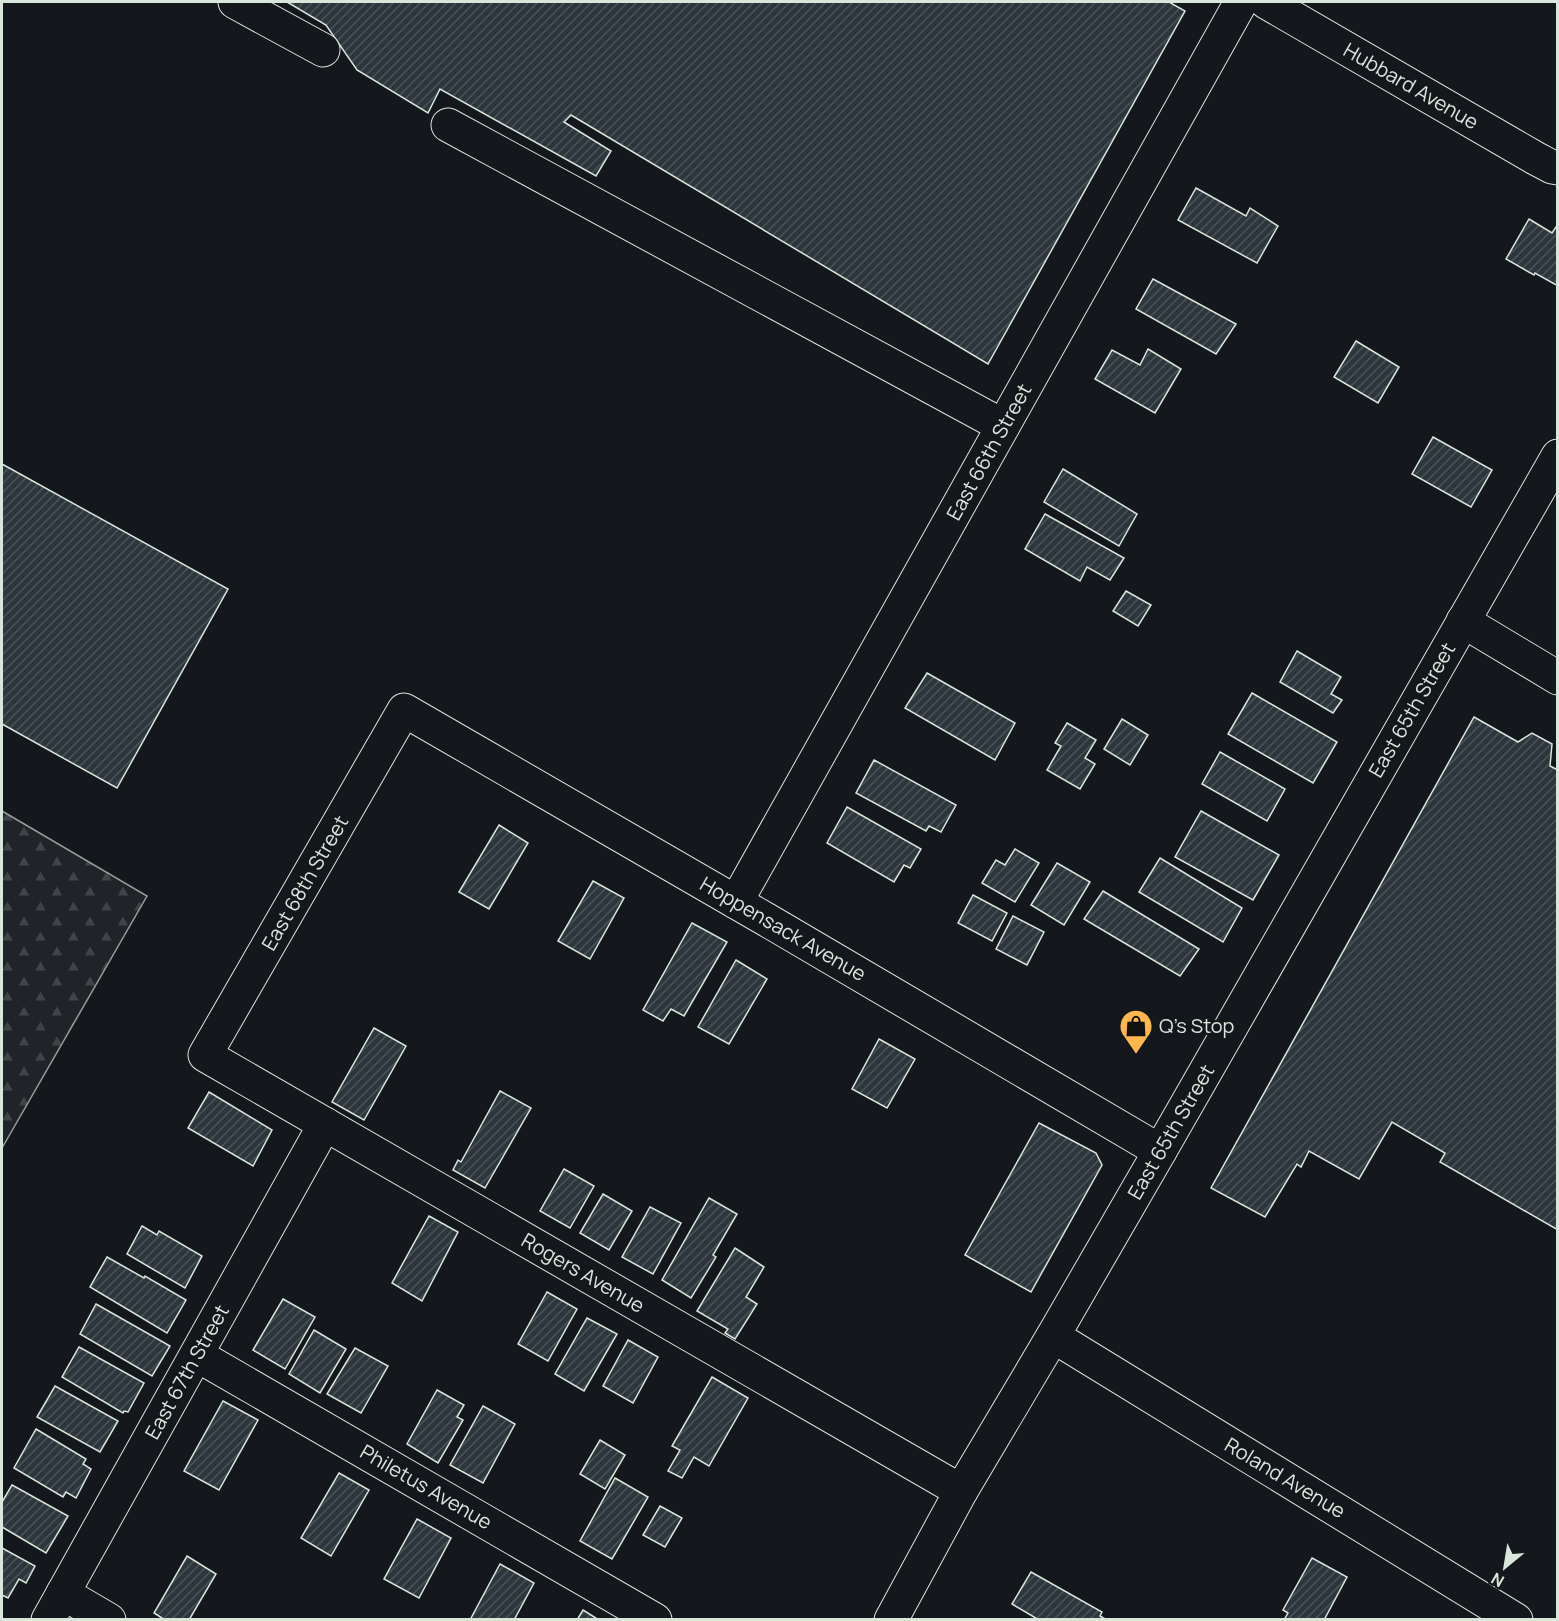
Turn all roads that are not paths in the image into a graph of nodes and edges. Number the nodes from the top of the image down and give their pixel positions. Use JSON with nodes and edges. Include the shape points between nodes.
{"nodes":[{"id":1,"x":235,"y":2,"type":"edge"},
{"id":2,"x":1241,"y":2,"type":"edge"},
{"id":3,"x":1266,"y":2,"type":"edge"},
{"id":4,"x":323,"y":50,"type":"dead end"},
{"id":5,"x":448,"y":125,"type":"dead end"},
{"id":6,"x":1557,"y":168,"type":"edge"},
{"id":7,"x":1003,"y":426,"type":"junction"},
{"id":8,"x":1557,"y":456,"type":"edge"},
{"id":9,"x":1463,"y":621,"type":"junction"},
{"id":10,"x":1557,"y":678,"type":"edge"},
{"id":11,"x":404,"y":710,"type":"joint"},
{"id":12,"x":736,"y":902,"type":"junction"},
{"id":13,"x":205,"y":1055,"type":"joint"},
{"id":14,"x":326,"y":1124,"type":"junction"},
{"id":15,"x":1160,"y":1151,"type":"junction"},
{"id":16,"x":1053,"y":1336,"type":"junction"},
{"id":17,"x":197,"y":1355,"type":"junction"},
{"id":18,"x":961,"y":1491,"type":"junction"},
{"id":19,"x":56,"y":1606,"type":"edge"},
{"id":20,"x":109,"y":1620,"type":"edge"},
{"id":21,"x":655,"y":1620,"type":"edge"},
{"id":22,"x":891,"y":1620,"type":"edge"},
{"id":23,"x":1516,"y":1620,"type":"edge"}],
"edges":[{"from":1,"to":4,"type":"street"},
{"from":2,"to":7,"type":"street","name":"East 66th Street"},
{"from":3,"to":6,"type":"street","name":"Hubbard Avenue"},
{"from":5,"to":7,"type":"street"},
{"from":7,"to":12,"type":"street","name":"East 66th Street"},
{"from":8,"to":9,"type":"street","name":"East 65th Street"},
{"from":9,"to":10,"type":"street"},
{"from":9,"to":15,"type":"street","name":"East 65th Street"},
{"from":11,"to":12,"type":"street","name":"Hoppensack Avenue"},
{"from":11,"to":13,"type":"street","name":"East 68th Street"},
{"from":12,"to":15,"type":"street","name":"Hoppensack Avenue"},
{"from":13,"to":14,"type":"street","name":"Rogers Avenue"},
{"from":14,"to":17,"type":"street","name":"East 67th Street"},
{"from":14,"to":18,"type":"street","name":"Rogers Avenue"},
{"from":15,"to":16,"type":"street","name":"East 65th Street"},
{"from":16,"to":18,"type":"street","name":"East 65th Street"},
{"from":16,"to":23,"type":"street","name":"Roland Avenue"},
{"from":17,"to":19,"type":"street","name":"East 67th Street"},
{"from":17,"to":21,"type":"street","name":"Philetus Avenue"},
{"from":18,"to":22,"type":"street","name":"East 65th Street"},
{"from":19,"to":20,"type":"street"}]}
